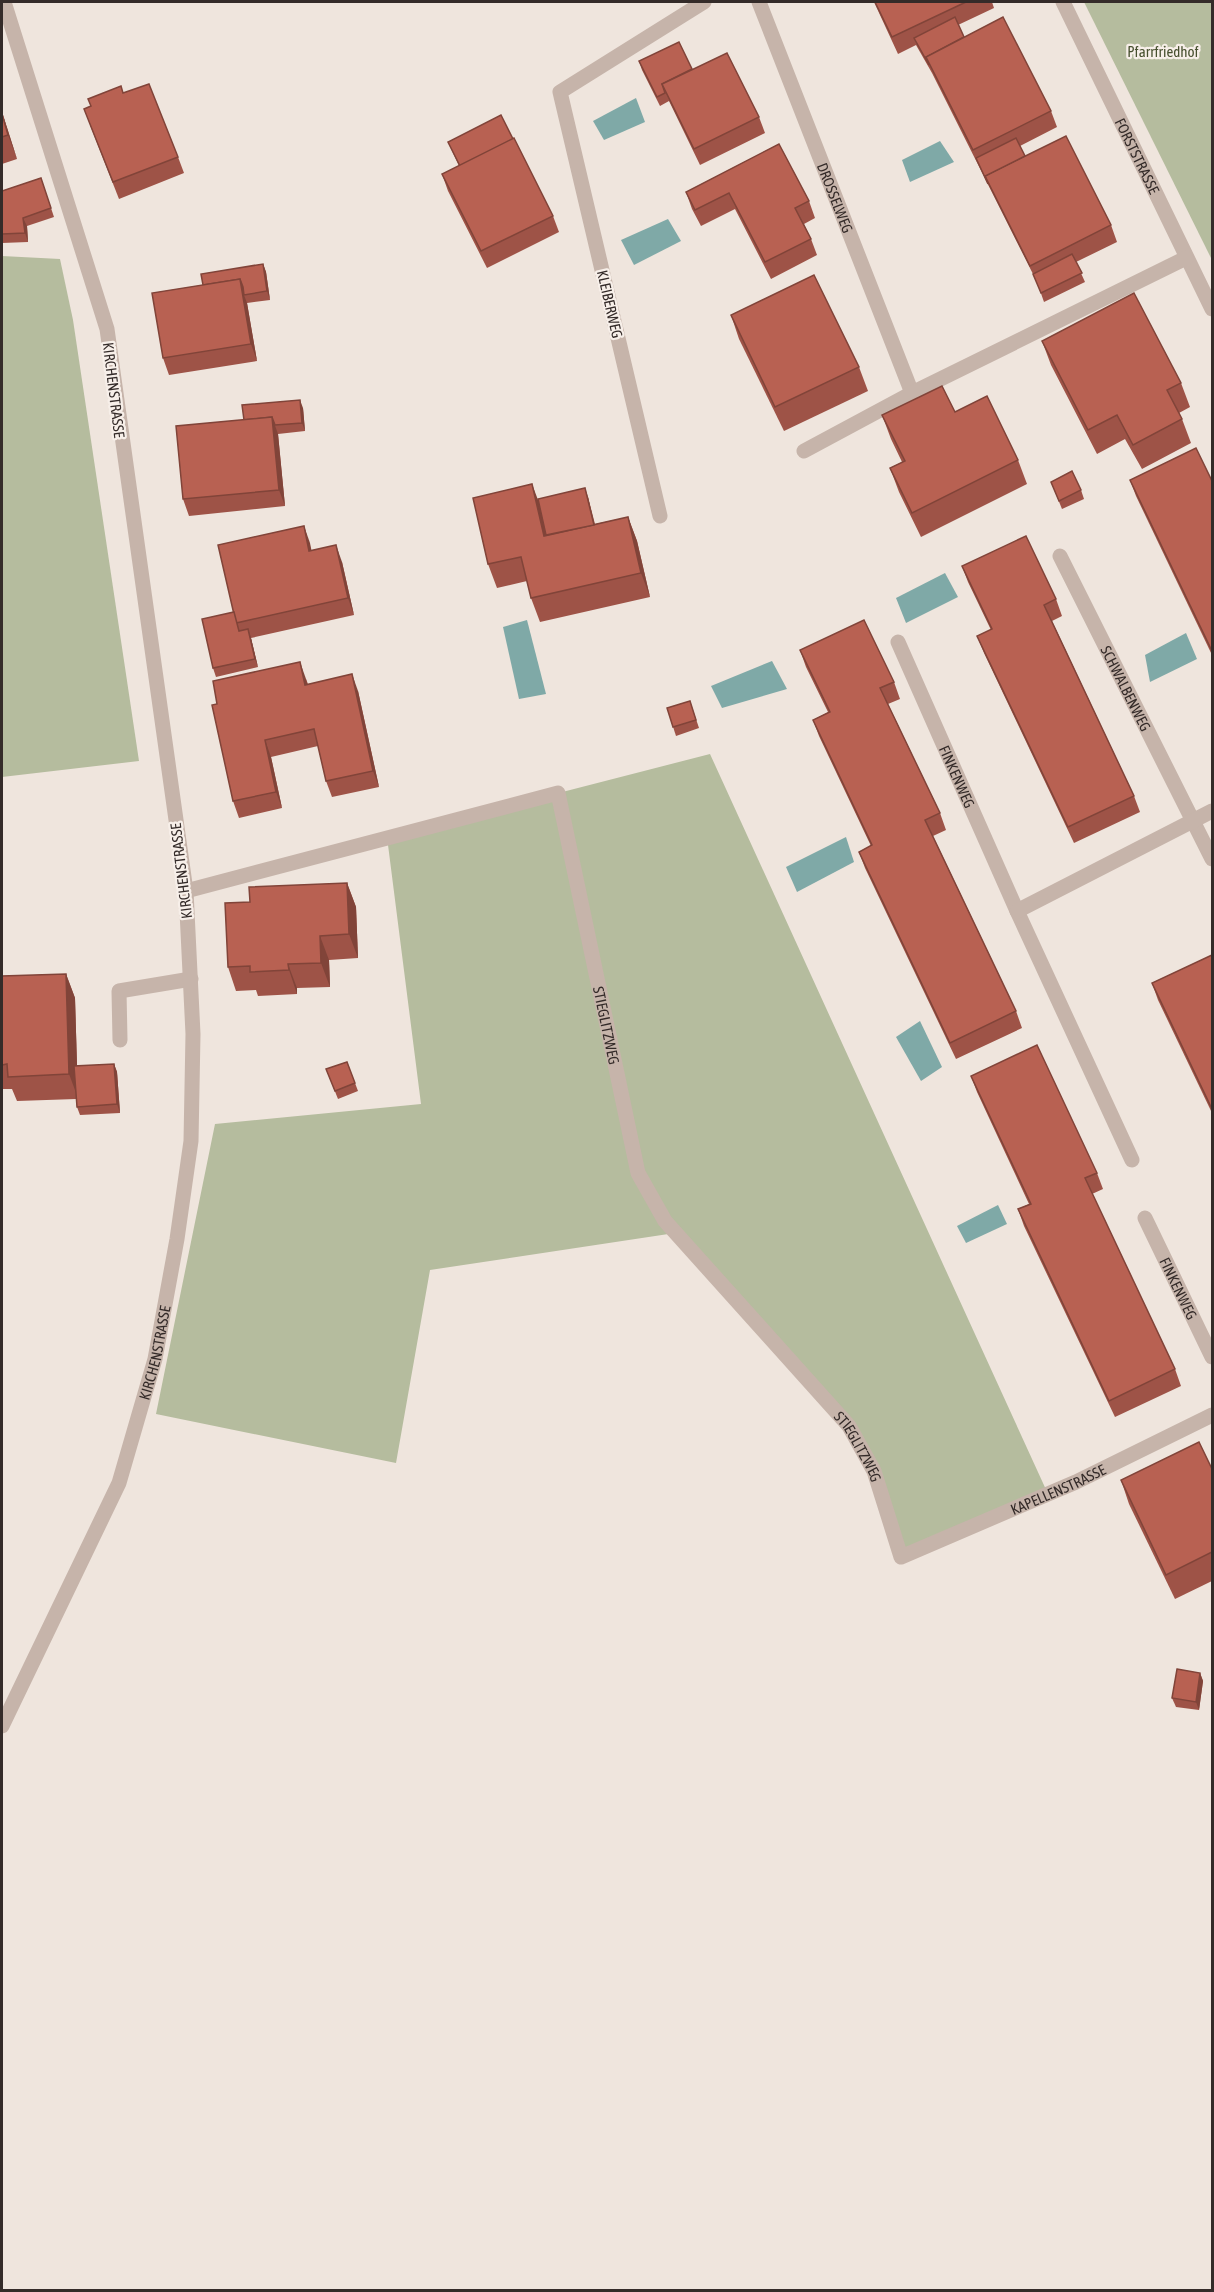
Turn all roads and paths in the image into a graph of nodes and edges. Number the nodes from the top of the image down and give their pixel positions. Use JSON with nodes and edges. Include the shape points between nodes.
{"nodes":[{"id":1,"x":4,"y":2,"type":"edge"},
{"id":2,"x":704,"y":2,"type":"edge"},
{"id":3,"x":759,"y":2,"type":"edge"},
{"id":4,"x":1063,"y":2,"type":"edge"},
{"id":5,"x":1186,"y":258,"type":"junction"},
{"id":6,"x":1212,"y":309,"type":"edge"},
{"id":7,"x":912,"y":393,"type":"junction"},
{"id":8,"x":804,"y":451,"type":"dead end"},
{"id":9,"x":660,"y":516,"type":"dead end"},
{"id":10,"x":1060,"y":556,"type":"dead end"},
{"id":11,"x":898,"y":642,"type":"dead end"},
{"id":12,"x":1212,"y":811,"type":"edge"},
{"id":13,"x":1194,"y":820,"type":"junction"},
{"id":14,"x":1212,"y":859,"type":"edge"},
{"id":15,"x":186,"y":891,"type":"junction"},
{"id":16,"x":1017,"y":911,"type":"junction"},
{"id":17,"x":190,"y":979,"type":"junction"},
{"id":18,"x":120,"y":1040,"type":"dead end"},
{"id":19,"x":1132,"y":1160,"type":"dead end"},
{"id":20,"x":1145,"y":1218,"type":"dead end"},
{"id":21,"x":1212,"y":1357,"type":"edge"},
{"id":22,"x":1212,"y":1415,"type":"edge"},
{"id":23,"x":901,"y":1557,"type":"joint"},
{"id":24,"x":2,"y":1726,"type":"edge"}],
"edges":[{"from":1,"to":15,"type":"street","name":"KIRCHENSTRASSE","via":[[107,329]]},
{"from":2,"to":9,"type":"street","name":"KLEIBERWEG","via":[[560,92]]},
{"from":3,"to":7,"type":"street","name":"DROSSELWEG"},
{"from":4,"to":5,"type":"street","name":"FORSTSTRASSE"},
{"from":5,"to":6,"type":"street","name":"FORSTSTRASSE"},
{"from":5,"to":7,"type":"street"},
{"from":7,"to":8,"type":"street"},
{"from":10,"to":13,"type":"street","name":"SCHWALBENWEG"},
{"from":11,"to":16,"type":"street","name":"FINKENWEG"},
{"from":12,"to":13,"type":"street"},
{"from":13,"to":14,"type":"street","name":"SCHWALBENWEG"},
{"from":13,"to":16,"type":"street"},
{"from":15,"to":17,"type":"street","name":"KIRCHENSTRASSE"},
{"from":15,"to":23,"type":"street","name":"STIEGLITZWEG","via":[[558,793],[638,1173],[665,1221],[849,1426],[874,1471]]},
{"from":16,"to":19,"type":"street","name":"FINKENWEG"},
{"from":17,"to":18,"type":"street","via":[[119,991]]},
{"from":17,"to":24,"type":"street","name":"KIRCHENSTRASSE","via":[[191,1141],[155,1359],[118,1483]]},
{"from":20,"to":21,"type":"street","name":"FINKENWEG"},
{"from":22,"to":23,"type":"street","name":"KAPELLENSTRASSE","via":[[1076,1482]]}]}
